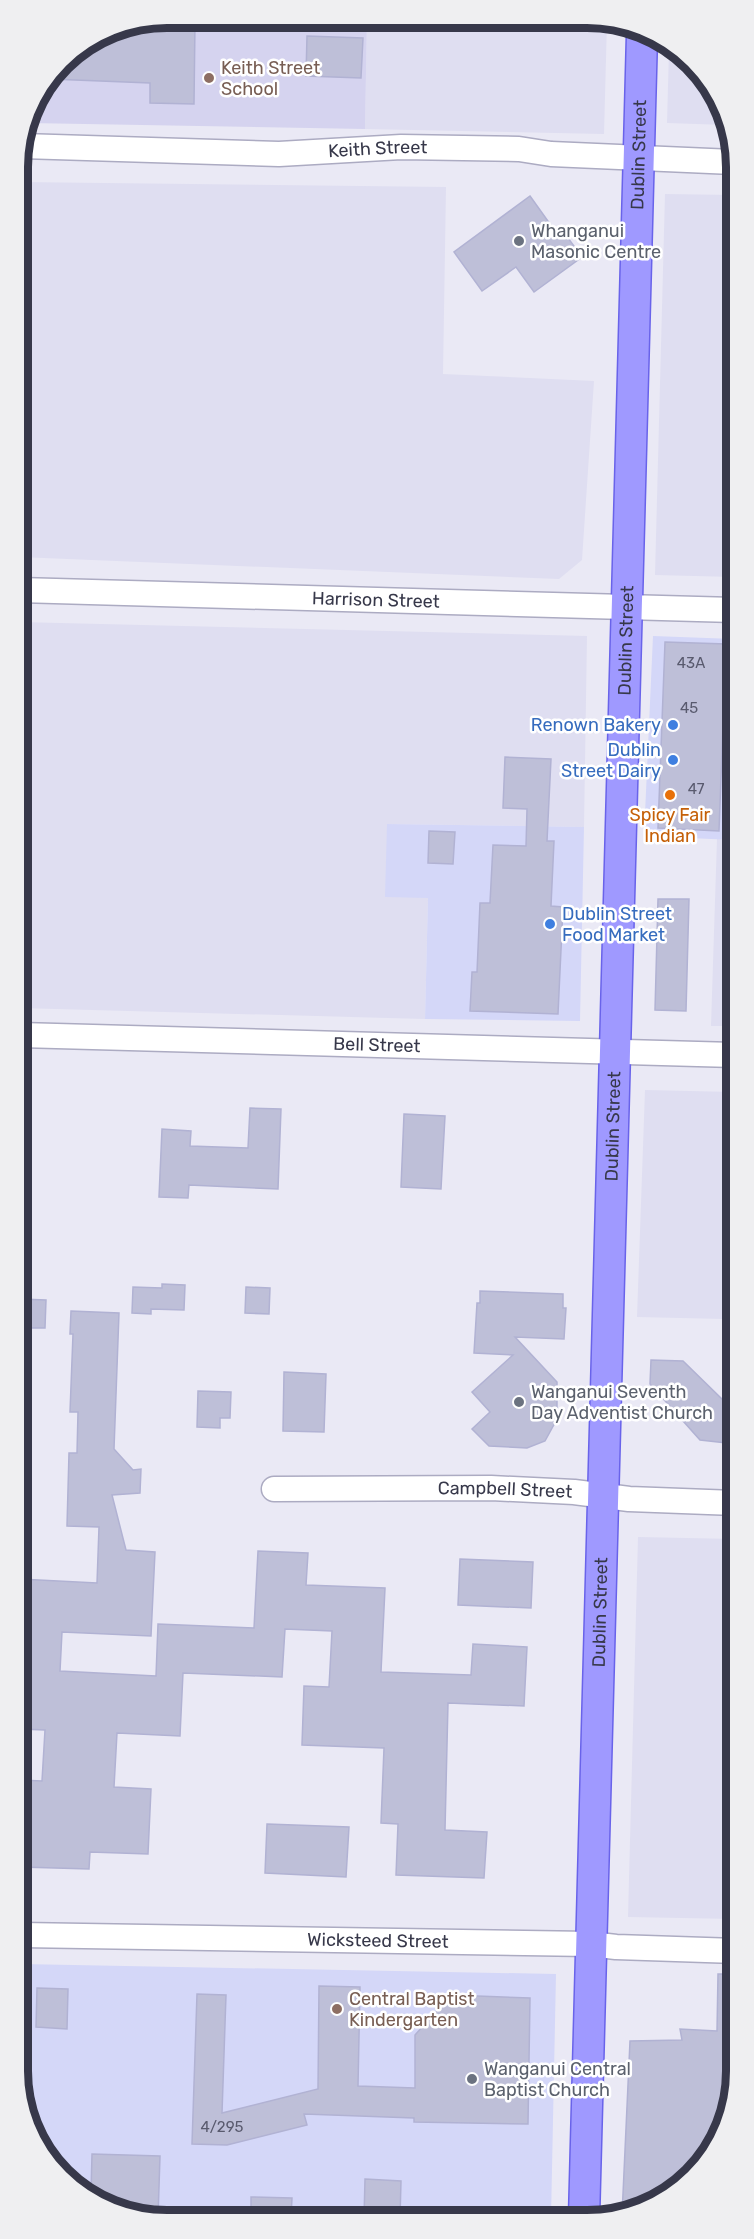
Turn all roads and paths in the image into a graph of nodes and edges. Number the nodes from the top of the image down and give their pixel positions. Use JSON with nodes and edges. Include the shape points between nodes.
{"nodes":[{"id":1,"x":642,"y":40,"type":"edge"},
{"id":2,"x":31,"y":146,"type":"edge"},
{"id":3,"x":639,"y":157,"type":"junction"},
{"id":4,"x":725,"y":162,"type":"edge"},
{"id":5,"x":29,"y":590,"type":"edge"},
{"id":6,"x":627,"y":606,"type":"junction"},
{"id":7,"x":726,"y":610,"type":"edge"},
{"id":8,"x":29,"y":1035,"type":"edge"},
{"id":9,"x":615,"y":1052,"type":"junction"},
{"id":10,"x":726,"y":1055,"type":"edge"},
{"id":11,"x":274,"y":1488,"type":"dead end"},
{"id":12,"x":603,"y":1495,"type":"junction"},
{"id":13,"x":725,"y":1503,"type":"edge"},
{"id":14,"x":28,"y":1935,"type":"edge"},
{"id":15,"x":590,"y":1944,"type":"junction"},
{"id":16,"x":725,"y":1951,"type":"edge"},
{"id":17,"x":584,"y":2210,"type":"edge"}],
"edges":[{"from":1,"to":3,"type":"main road","name":"Dublin Street"},
{"from":2,"to":3,"type":"street","name":"Keith Street","via":[[279,154],[401,147],[519,149]]},
{"from":3,"to":4,"type":"street","name":"Keith Street"},
{"from":3,"to":6,"type":"main road","name":"Dublin Street"},
{"from":5,"to":6,"type":"street","name":"Harrison Street"},
{"from":6,"to":7,"type":"street","name":"Harrison Street"},
{"from":6,"to":9,"type":"main road","name":"Dublin Street"},
{"from":8,"to":9,"type":"street","name":"Bell Street"},
{"from":9,"to":10,"type":"street","name":"Bell Street"},
{"from":9,"to":12,"type":"main road","name":"Dublin Street"},
{"from":11,"to":12,"type":"street","name":"Campbell Street","via":[[491,1488]]},
{"from":12,"to":13,"type":"street","name":"Campbell Street","via":[[629,1500]]},
{"from":12,"to":15,"type":"main road","name":"Dublin Street"},
{"from":14,"to":15,"type":"street","name":"Wicksteed Street"},
{"from":15,"to":16,"type":"street","name":"Wicksteed Street"},
{"from":15,"to":17,"type":"main road","name":"Dublin Street"}]}
